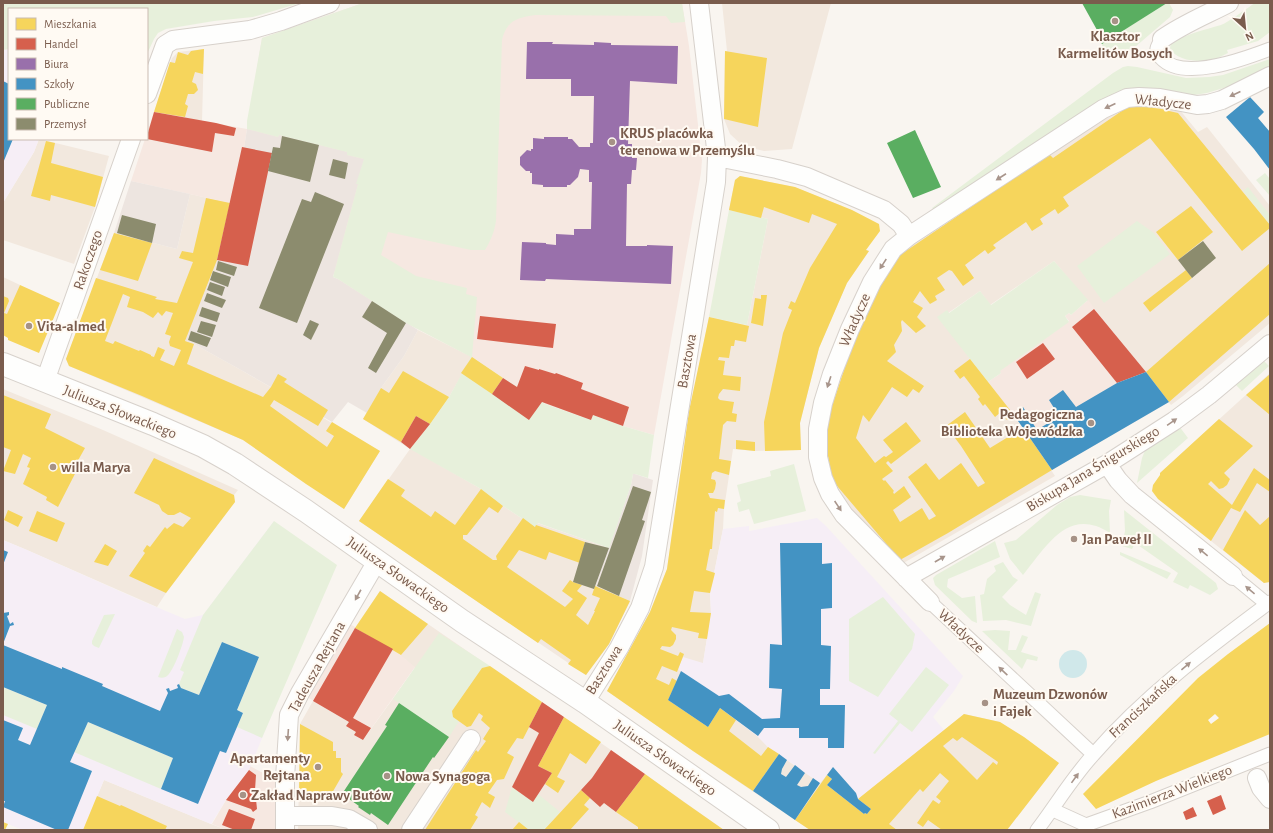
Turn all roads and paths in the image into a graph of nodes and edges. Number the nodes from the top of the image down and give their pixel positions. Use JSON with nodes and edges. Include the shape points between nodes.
{"nodes":[{"id":1,"x":330,"y":3,"type":"edge"},
{"id":2,"x":699,"y":3,"type":"edge"},
{"id":3,"x":1229,"y":3,"type":"edge"},
{"id":4,"x":1162,"y":39,"type":"joint"},
{"id":5,"x":1270,"y":49,"type":"edge"},
{"id":6,"x":1270,"y":76,"type":"edge"},
{"id":7,"x":148,"y":91,"type":"edge"},
{"id":8,"x":131,"y":140,"type":"edge"},
{"id":9,"x":717,"y":157,"type":"junction"},
{"id":10,"x":909,"y":236,"type":"junction"},
{"id":11,"x":1270,"y":344,"type":"edge"},
{"id":12,"x":3,"y":364,"type":"edge"},
{"id":13,"x":45,"y":381,"type":"junction"},
{"id":14,"x":1107,"y":464,"type":"junction"},
{"id":15,"x":377,"y":561,"type":"junction"},
{"id":16,"x":904,"y":576,"type":"junction"},
{"id":17,"x":1233,"y":576,"type":"joint"},
{"id":18,"x":930,"y":602,"type":"joint"},
{"id":19,"x":1268,"y":603,"type":"edge"},
{"id":20,"x":584,"y":702,"type":"junction"},
{"id":21,"x":471,"y":739,"type":"dead end"},
{"id":22,"x":1093,"y":754,"type":"junction"},
{"id":23,"x":1270,"y":754,"type":"edge"},
{"id":24,"x":1254,"y":770,"type":"junction"},
{"id":25,"x":1270,"y":799,"type":"edge"},
{"id":26,"x":1053,"y":810,"type":"junction"},
{"id":27,"x":286,"y":823,"type":"edge"},
{"id":28,"x":368,"y":830,"type":"edge"},
{"id":29,"x":410,"y":830,"type":"edge"},
{"id":30,"x":768,"y":830,"type":"edge"},
{"id":31,"x":1037,"y":830,"type":"edge"}],
"edges":[{"from":1,"to":7,"type":"street","via":[[250,30],[173,40],[165,45]]},
{"from":2,"to":9,"type":"street","name":"Basztowa"},
{"from":3,"to":4,"type":"street","via":[[1193,20]]},
{"from":4,"to":5,"type":"street","via":[[1156,51],[1158,56],[1169,64],[1181,68],[1217,66]]},
{"from":6,"to":10,"type":"street","name":"Władycze","one_way":true,"via":[[1222,100],[1208,104],[1197,105],[1160,98],[1127,98],[1103,110]]},
{"from":8,"to":13,"type":"street","name":"Rakoczego"},
{"from":9,"to":10,"type":"street","via":[[807,177],[884,210],[901,224]]},
{"from":9,"to":20,"type":"street","name":"Basztowa","via":[[716,182],[654,567],[640,608],[619,648]]},
{"from":10,"to":16,"type":"street","name":"Władycze","one_way":true,"via":[[893,249],[872,282],[832,374],[822,403],[818,429],[818,457],[822,478],[835,503]]},
{"from":14,"to":11,"type":"street","name":"Biskupa Jana Śnigurskiego","one_way":true,"via":[[1209,395]]},
{"from":12,"to":13,"type":"street","name":"Juliusza Słowackiego"},
{"from":13,"to":15,"type":"street","name":"Juliusza Słowackiego","via":[[203,446],[242,468]]},
{"from":16,"to":14,"type":"street","name":"Biskupa Jana Śnigurskiego","one_way":true},
{"from":17,"to":14,"type":"street","one_way":true,"via":[[1132,495]]},
{"from":15,"to":20,"type":"street","name":"Juliusza Słowackiego"},
{"from":15,"to":27,"type":"street","name":"Tadeusza Rejtana","one_way":true,"via":[[289,715]]},
{"from":16,"to":18,"type":"street","name":"Władycze"},
{"from":19,"to":17,"type":"street","one_way":true},
{"from":22,"to":18,"type":"street","name":"Władycze","one_way":true,"via":[[1064,722]]},
{"from":22,"to":19,"type":"street","name":"Franciszkańska","one_way":true,"via":[[1157,690]]},
{"from":20,"to":30,"type":"street","name":"Juliusza Słowackiego"},
{"from":21,"to":29,"type":"street"},
{"from":26,"to":22,"type":"street","name":"Franciszkańska","one_way":true,"via":[[1074,777]]},
{"from":23,"to":24,"type":"street","name":"Kazimierza Wielkiego"},
{"from":24,"to":25,"type":"street","via":[[1261,788]]},
{"from":24,"to":26,"type":"street","name":"Kazimierza Wielkiego","via":[[1086,825]]},
{"from":26,"to":31,"type":"street","name":"Franciszkańska"},
{"from":27,"to":28,"type":"street","via":[[332,816],[349,819]]}]}
